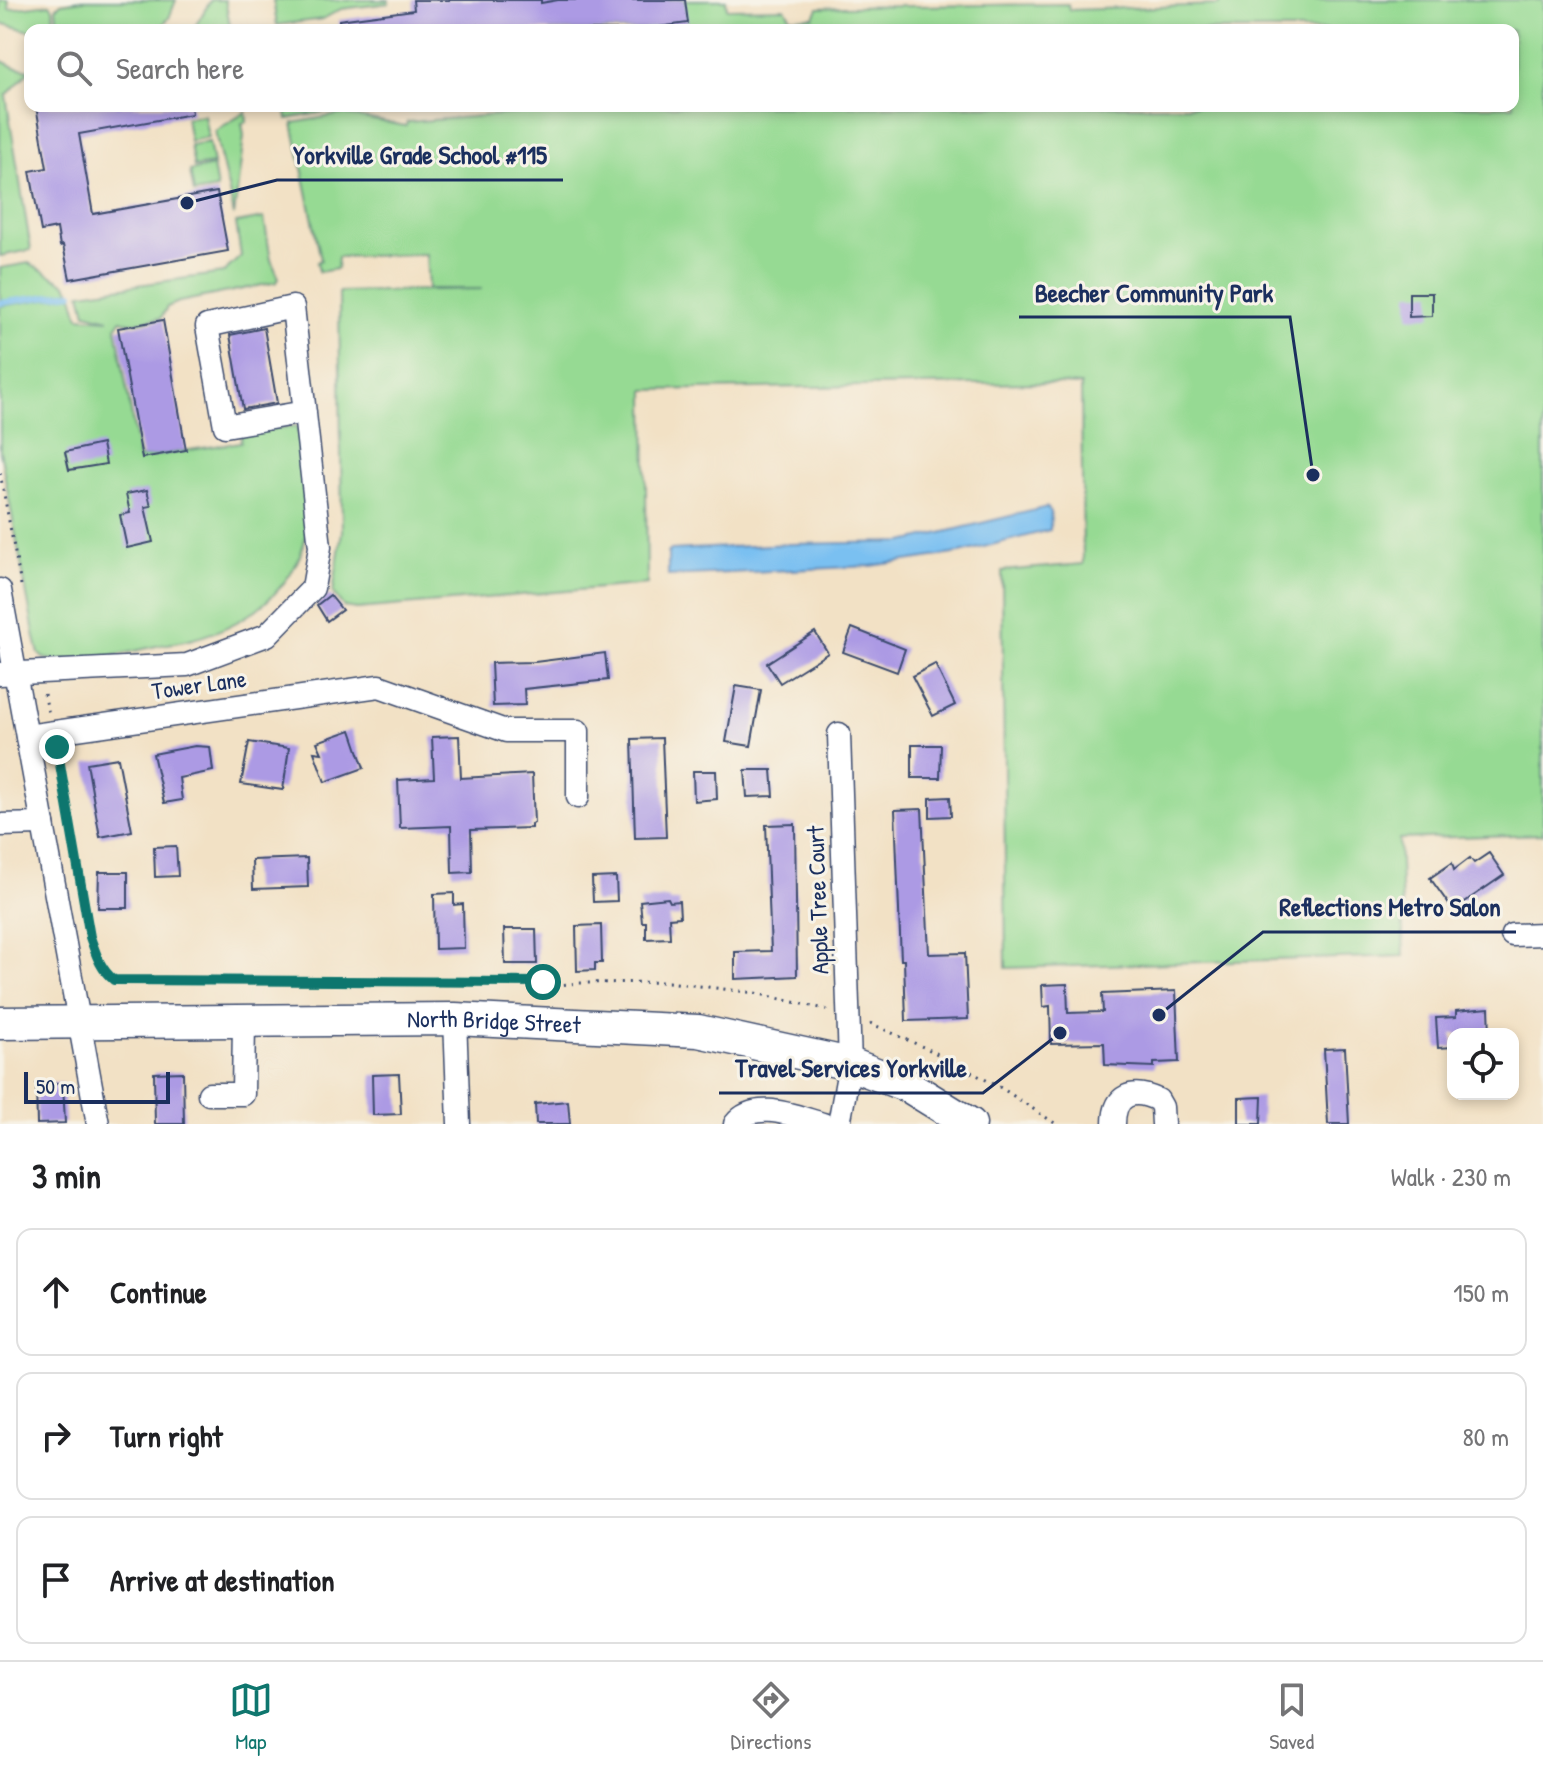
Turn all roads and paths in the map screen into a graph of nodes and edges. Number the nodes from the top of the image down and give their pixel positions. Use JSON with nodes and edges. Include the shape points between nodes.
{"nodes":[{"id":1,"x":305,"y":412,"type":"junction"},
{"id":2,"x":0,"y":473,"type":"edge"},
{"id":3,"x":11,"y":590,"type":"edge"},
{"id":4,"x":8,"y":674,"type":"edge"},
{"id":5,"x":44,"y":694,"type":"dead end"},
{"id":6,"x":45,"y":706,"type":"dead end"},
{"id":7,"x":839,"y":734,"type":"dead end"},
{"id":8,"x":27,"y":736,"type":"junction"},
{"id":9,"x":57,"y":747,"type":"dead end"},
{"id":10,"x":578,"y":797,"type":"dead end"},
{"id":11,"x":43,"y":824,"type":"junction"},
{"id":12,"x":0,"y":825,"type":"edge"},
{"id":13,"x":1543,"y":934,"type":"edge"},
{"id":14,"x":1512,"y":935,"type":"dead end"},
{"id":15,"x":127,"y":982,"type":"junction"},
{"id":16,"x":127,"y":989,"type":"dead end"},
{"id":17,"x":821,"y":1007,"type":"dead end"},
{"id":18,"x":455,"y":1019,"type":"junction"},
{"id":19,"x":244,"y":1021,"type":"junction"},
{"id":20,"x":0,"y":1023,"type":"edge"},
{"id":21,"x":80,"y":1023,"type":"junction"},
{"id":22,"x":871,"y":1024,"type":"dead end"},
{"id":23,"x":850,"y":1064,"type":"junction"},
{"id":24,"x":209,"y":1094,"type":"dead end"},
{"id":25,"x":840,"y":1122,"type":"edge"},
{"id":26,"x":98,"y":1124,"type":"edge"},
{"id":27,"x":459,"y":1124,"type":"edge"},
{"id":28,"x":735,"y":1124,"type":"edge"},
{"id":29,"x":970,"y":1124,"type":"edge"},
{"id":30,"x":1056,"y":1124,"type":"edge"},
{"id":31,"x":1114,"y":1124,"type":"edge"},
{"id":32,"x":1163,"y":1124,"type":"edge"}],
"edges":[{"from":1,"to":1,"type":"street","via":[[225,426],[207,326],[293,307]]},
{"from":1,"to":4,"type":"street","via":[[320,547],[313,588],[267,635],[187,665]]},
{"from":2,"to":3,"type":"path"},
{"from":3,"to":4,"type":"street"},
{"from":4,"to":8,"type":"street"},
{"from":5,"to":6,"type":"path"},
{"from":7,"to":23,"type":"street","name":"Apple Tree Court"},
{"from":8,"to":10,"type":"street","name":"Tower Lane","via":[[379,686],[506,731],[578,731]]},
{"from":8,"to":11,"type":"street"},
{"from":9,"to":15,"type":"path","via":[[99,966],[114,980]]},
{"from":11,"to":12,"type":"street"},
{"from":11,"to":21,"type":"street"},
{"from":13,"to":14,"type":"street"},
{"from":15,"to":16,"type":"path"},
{"from":15,"to":17,"type":"path","via":[[668,982]]},
{"from":18,"to":19,"type":"highway","name":"North Bridge Street"},
{"from":18,"to":23,"type":"highway","name":"North Bridge Street","via":[[698,1031]]},
{"from":18,"to":27,"type":"street"},
{"from":19,"to":21,"type":"highway","name":"North Bridge Street"},
{"from":19,"to":24,"type":"street","via":[[243,1094]]},
{"from":20,"to":21,"type":"highway","name":"North Bridge Street"},
{"from":21,"to":26,"type":"street"},
{"from":22,"to":30,"type":"path","via":[[1003,1089]]},
{"from":23,"to":25,"type":"street","name":"Apple Tree Court"},
{"from":23,"to":29,"type":"highway","name":"North Bridge Street","via":[[910,1087]]},
{"from":25,"to":28,"type":"street","via":[[765,1110],[742,1115]]},
{"from":31,"to":32,"type":"street","via":[[1118,1102],[1137,1094],[1158,1100]]}]}
